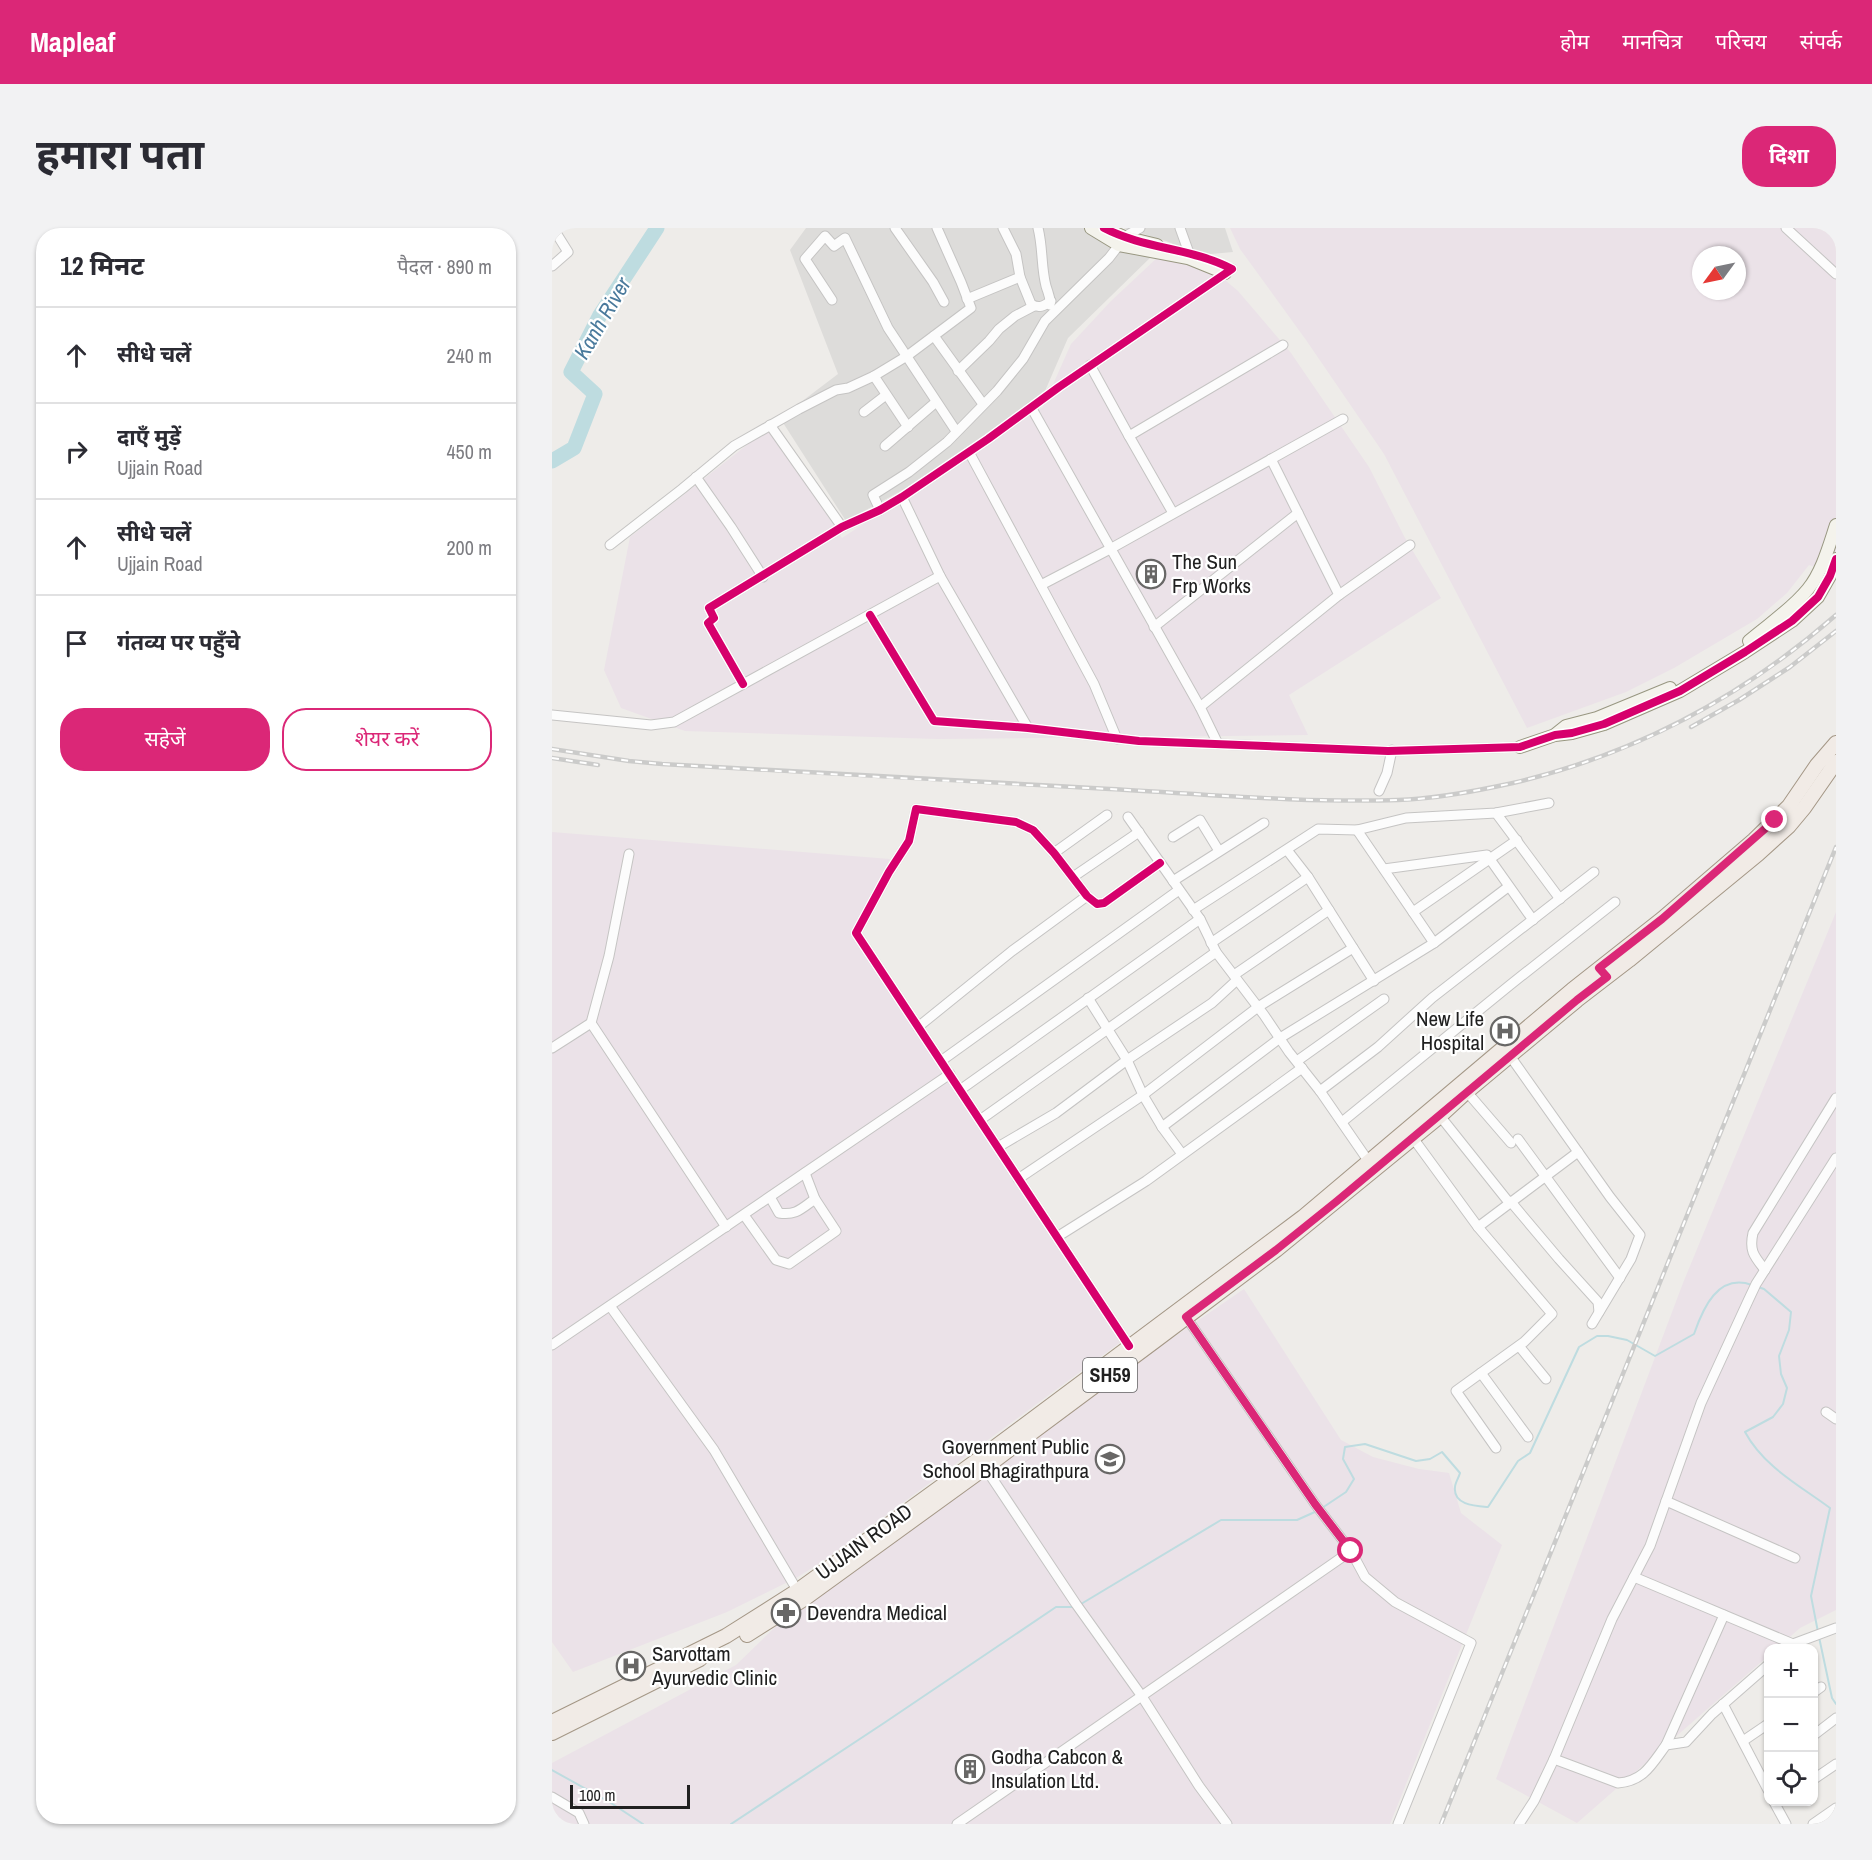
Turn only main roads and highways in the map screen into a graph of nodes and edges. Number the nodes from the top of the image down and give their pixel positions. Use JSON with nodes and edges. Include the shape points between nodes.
{"nodes":[{"id":1,"x":1836,"y":742,"type":"edge"},
{"id":2,"x":1836,"y":762,"type":"edge"},
{"id":3,"x":1719,"y":879,"type":"junction"},
{"id":4,"x":1603,"y":972,"type":"junction"},
{"id":5,"x":982,"y":1463,"type":"junction"},
{"id":6,"x":801,"y":1595,"type":"junction"},
{"id":7,"x":552,"y":1722,"type":"edge"},
{"id":8,"x":552,"y":1733,"type":"edge"}],
"edges":[{"from":1,"to":3,"type":"main road","name":"UJJAIN ROAD","number":"SH59","via":[[1789,806]]},
{"from":2,"to":3,"type":"main road","number":"SH59","via":[[1789,826]]},
{"from":3,"to":4,"type":"main road","name":"UJJAIN ROAD","number":"SH59","via":[[1640,937]]},
{"from":3,"to":4,"type":"main road","name":"UJJAIN ROAD","number":"SH59","via":[[1629,960]]},
{"from":4,"to":5,"type":"main road","name":"UJJAIN ROAD","number":"SH59","via":[[1303,1217],[1128,1346]]},
{"from":4,"to":5,"type":"main road","name":"UJJAIN ROAD","number":"SH59","via":[[1577,1000],[1276,1250]]},
{"from":5,"to":6,"type":"main road","name":"UJJAIN ROAD","number":"SH59"},
{"from":6,"to":7,"type":"main road","name":"UJJAIN ROAD","number":"SH59"},
{"from":6,"to":8,"type":"main road","name":"UJJAIN ROAD","number":"SH59","via":[[732,1643]]}]}
